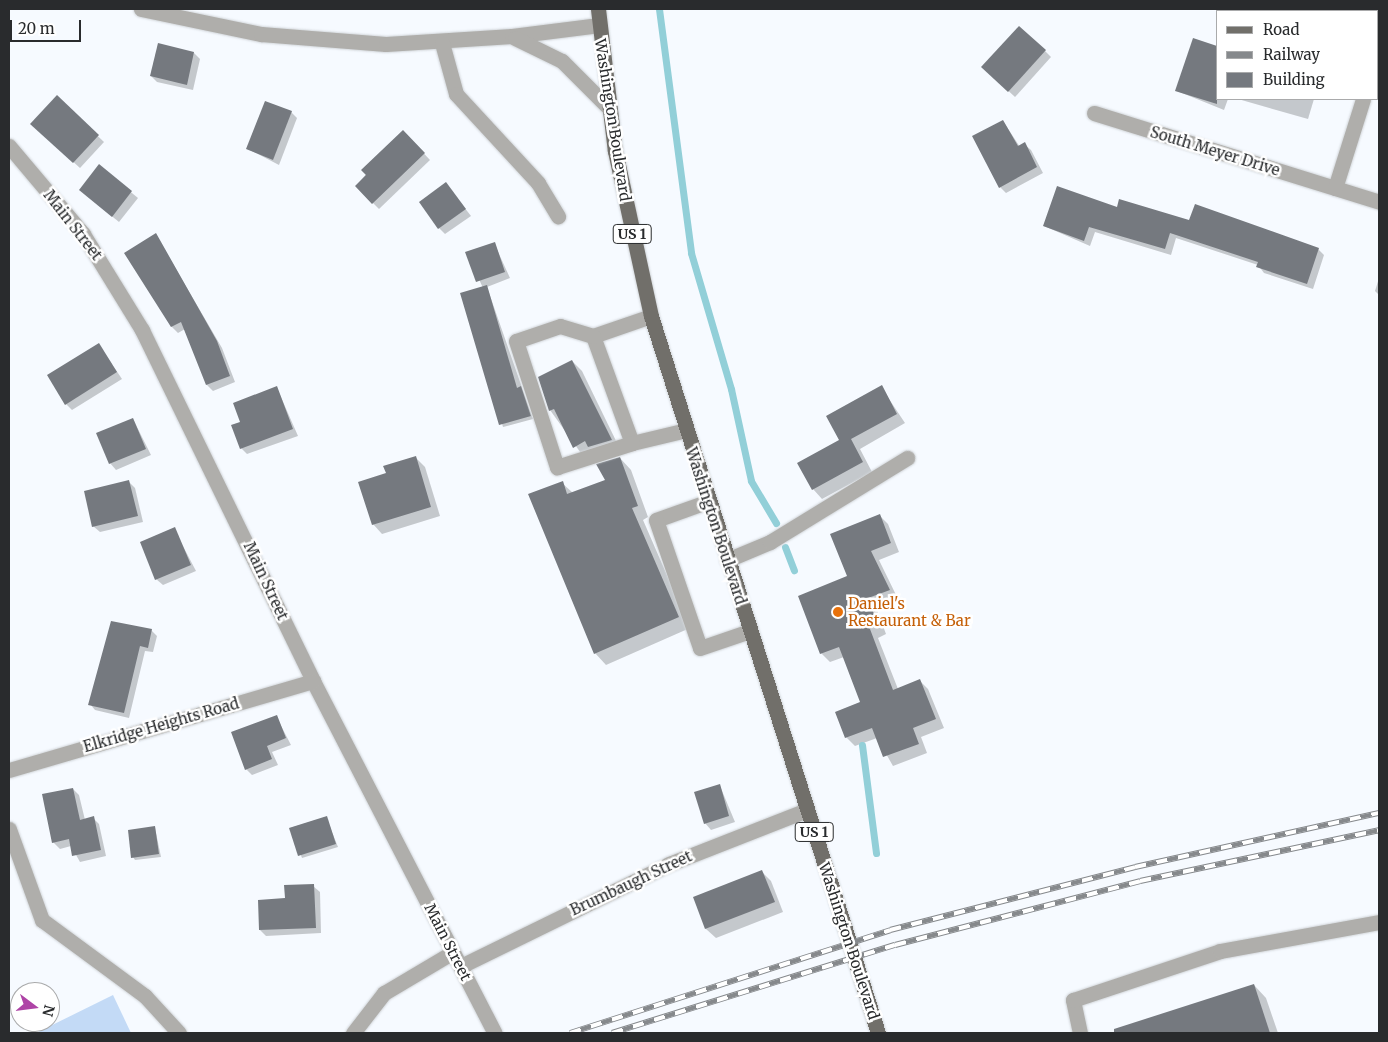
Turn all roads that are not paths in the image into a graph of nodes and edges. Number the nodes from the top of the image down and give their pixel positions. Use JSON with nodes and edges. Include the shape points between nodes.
{"nodes":[{"id":1,"x":141,"y":9,"type":"edge"},
{"id":2,"x":598,"y":9,"type":"edge"},
{"id":3,"x":598,"y":25,"type":"junction"},
{"id":4,"x":512,"y":36,"type":"junction"},
{"id":5,"x":442,"y":42,"type":"junction"},
{"id":6,"x":1363,"y":100,"type":"edge"},
{"id":7,"x":608,"y":107,"type":"junction"},
{"id":8,"x":1094,"y":113,"type":"dead end"},
{"id":9,"x":9,"y":146,"type":"edge"},
{"id":10,"x":1335,"y":188,"type":"junction"},
{"id":11,"x":1379,"y":202,"type":"edge"},
{"id":12,"x":558,"y":216,"type":"dead end"},
{"id":13,"x":651,"y":316,"type":"junction"},
{"id":14,"x":593,"y":336,"type":"junction"},
{"id":15,"x":686,"y":430,"type":"junction"},
{"id":16,"x":632,"y":444,"type":"junction"},
{"id":17,"x":907,"y":458,"type":"dead end"},
{"id":18,"x":709,"y":501,"type":"junction"},
{"id":19,"x":727,"y":560,"type":"junction"},
{"id":20,"x":750,"y":631,"type":"junction"},
{"id":21,"x":313,"y":681,"type":"junction"},
{"id":22,"x":9,"y":770,"type":"edge"},
{"id":23,"x":807,"y":810,"type":"junction"},
{"id":24,"x":9,"y":828,"type":"edge"},
{"id":25,"x":1379,"y":922,"type":"edge"},
{"id":26,"x":453,"y":952,"type":"junction"},
{"id":27,"x":461,"y":966,"type":"junction"},
{"id":28,"x":179,"y":1033,"type":"edge"},
{"id":29,"x":353,"y":1033,"type":"edge"},
{"id":30,"x":495,"y":1033,"type":"edge"},
{"id":31,"x":878,"y":1033,"type":"edge"},
{"id":32,"x":1080,"y":1033,"type":"edge"}],
"edges":[{"from":1,"to":5,"type":"street","via":[[315,40]]},
{"from":2,"to":3,"type":"main road","name":"Washington Boulevard","number":"US 1"},
{"from":3,"to":4,"type":"street"},
{"from":3,"to":7,"type":"main road","name":"Washington Boulevard","number":"US 1"},
{"from":4,"to":5,"type":"street"},
{"from":4,"to":7,"type":"street","via":[[562,62]]},
{"from":5,"to":12,"type":"street","via":[[456,94],[538,183]]},
{"from":6,"to":10,"type":"street"},
{"from":7,"to":13,"type":"main road","name":"Washington Boulevard","number":"US 1"},
{"from":8,"to":10,"type":"street","name":"South Meyer Drive"},
{"from":9,"to":21,"type":"street","name":"Main Street","via":[[83,234],[142,330]]},
{"from":10,"to":11,"type":"street","name":"South Meyer Drive"},
{"from":13,"to":14,"type":"street"},
{"from":13,"to":15,"type":"main road","name":"Washington Boulevard","number":"US 1"},
{"from":14,"to":16,"type":"street"},
{"from":14,"to":16,"type":"street","via":[[560,326],[516,341],[556,467]]},
{"from":15,"to":16,"type":"street"},
{"from":15,"to":18,"type":"main road","name":"Washington Boulevard","number":"US 1"},
{"from":17,"to":19,"type":"street","via":[[770,542]]},
{"from":18,"to":19,"type":"main road","name":"Washington Boulevard","number":"US 1"},
{"from":18,"to":20,"type":"street","via":[[656,520],[700,648]]},
{"from":19,"to":20,"type":"main road","name":"Washington Boulevard","number":"US 1"},
{"from":20,"to":23,"type":"main road","name":"Washington Boulevard","number":"US 1"},
{"from":21,"to":22,"type":"street","name":"Elkridge Heights Road"},
{"from":21,"to":26,"type":"street","name":"Main Street"},
{"from":23,"to":27,"type":"street","name":"Brumbaugh Street","via":[[669,864]]},
{"from":23,"to":31,"type":"main road","name":"Washington Boulevard","number":"US 1"},
{"from":24,"to":28,"type":"street","via":[[42,920],[145,996]]},
{"from":25,"to":32,"type":"street","via":[[1220,951],[1073,1000]]},
{"from":26,"to":27,"type":"street","name":"Main Street"},
{"from":26,"to":29,"type":"street","via":[[384,993]]},
{"from":27,"to":30,"type":"street","name":"Main Street"}]}
